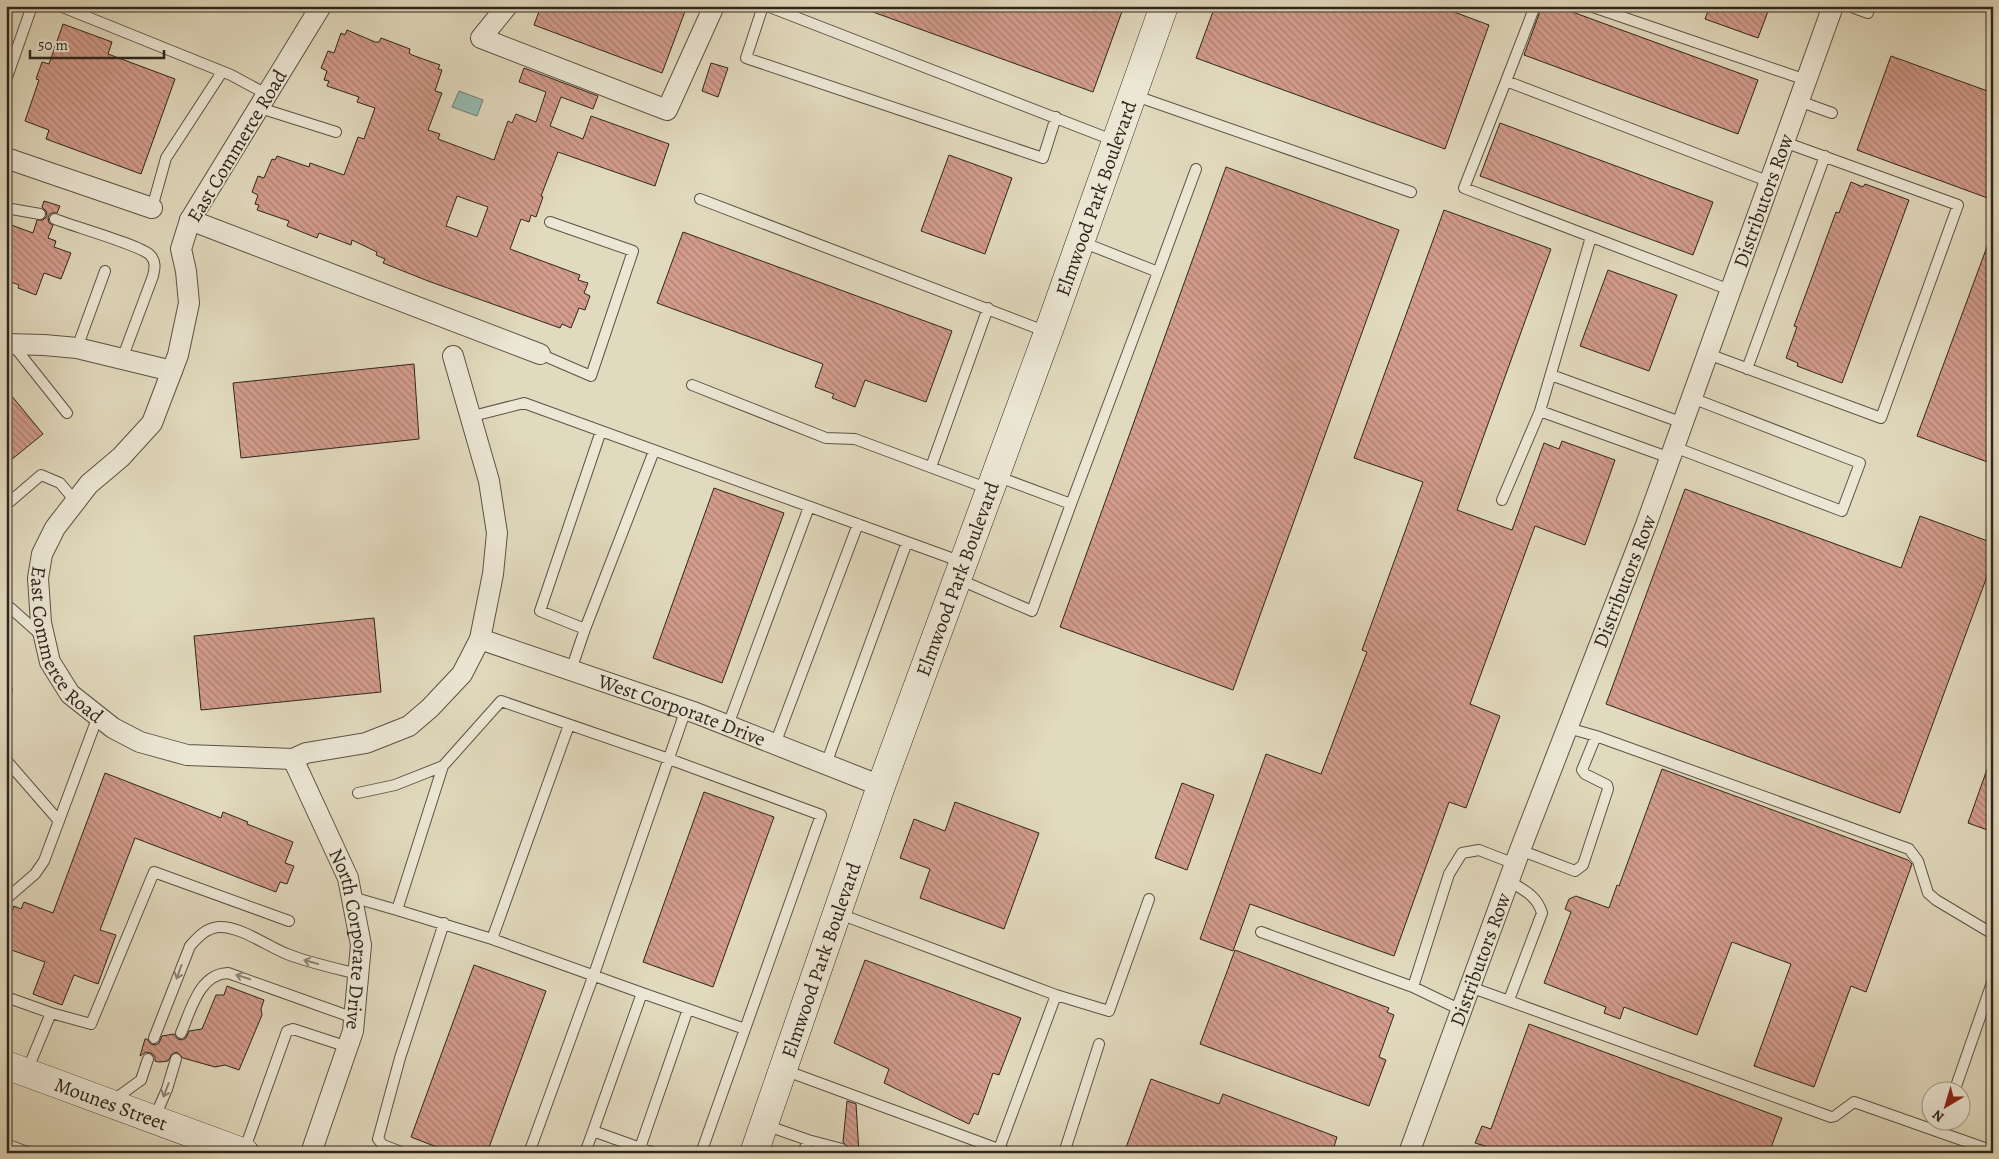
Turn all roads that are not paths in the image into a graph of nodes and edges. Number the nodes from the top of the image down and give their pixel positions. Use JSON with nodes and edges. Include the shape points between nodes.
{"nodes":[{"id":1,"x":32,"y":6,"type":"edge"},
{"id":2,"x":60,"y":6,"type":"edge"},
{"id":3,"x":321,"y":6,"type":"edge"},
{"id":4,"x":507,"y":6,"type":"edge"},
{"id":5,"x":714,"y":6,"type":"edge"},
{"id":6,"x":763,"y":6,"type":"edge"},
{"id":7,"x":767,"y":6,"type":"edge"},
{"id":8,"x":1164,"y":6,"type":"edge"},
{"id":9,"x":1535,"y":6,"type":"edge"},
{"id":10,"x":1590,"y":6,"type":"edge"},
{"id":11,"x":1833,"y":6,"type":"edge"},
{"id":12,"x":1849,"y":6,"type":"edge"},
{"id":13,"x":1868,"y":13,"type":"dead end"},
{"id":14,"x":222,"y":72,"type":"junction"},
{"id":15,"x":6,"y":80,"type":"edge"},
{"id":16,"x":1806,"y":80,"type":"junction"},
{"id":17,"x":1506,"y":81,"type":"junction"},
{"id":18,"x":1132,"y":94,"type":"junction"},
{"id":19,"x":264,"y":101,"type":"junction"},
{"id":20,"x":1799,"y":101,"type":"junction"},
{"id":21,"x":1832,"y":113,"type":"dead end"},
{"id":22,"x":1056,"y":117,"type":"junction"},
{"id":23,"x":336,"y":132,"type":"dead end"},
{"id":24,"x":1116,"y":141,"type":"junction"},
{"id":25,"x":1784,"y":142,"type":"junction"},
{"id":26,"x":1825,"y":156,"type":"junction"},
{"id":27,"x":6,"y":158,"type":"edge"},
{"id":28,"x":1196,"y":169,"type":"dead end"},
{"id":29,"x":1770,"y":182,"type":"junction"},
{"id":30,"x":1411,"y":192,"type":"dead end"},
{"id":31,"x":700,"y":200,"type":"dead end"},
{"id":32,"x":6,"y":208,"type":"edge"},
{"id":33,"x":152,"y":208,"type":"joint"},
{"id":34,"x":40,"y":214,"type":"dead end"},
{"id":35,"x":55,"y":220,"type":"dead end"},
{"id":36,"x":190,"y":220,"type":"junction"},
{"id":37,"x":550,"y":222,"type":"dead end"},
{"id":38,"x":1592,"y":237,"type":"junction"},
{"id":39,"x":1080,"y":241,"type":"junction"},
{"id":40,"x":105,"y":272,"type":"dead end"},
{"id":41,"x":1158,"y":272,"type":"junction"},
{"id":42,"x":1730,"y":290,"type":"junction"},
{"id":43,"x":988,"y":308,"type":"junction"},
{"id":44,"x":1048,"y":332,"type":"junction"},
{"id":45,"x":9,"y":344,"type":"edge"},
{"id":46,"x":77,"y":348,"type":"junction"},
{"id":47,"x":540,"y":354,"type":"joint"},
{"id":48,"x":1708,"y":354,"type":"junction"},
{"id":49,"x":453,"y":356,"type":"dead end"},
{"id":50,"x":122,"y":359,"type":"junction"},
{"id":51,"x":1748,"y":369,"type":"junction"},
{"id":52,"x":172,"y":371,"type":"junction"},
{"id":53,"x":1551,"y":375,"type":"junction"},
{"id":54,"x":692,"y":385,"type":"dead end"},
{"id":55,"x":1692,"y":398,"type":"junction"},
{"id":56,"x":1540,"y":411,"type":"junction"},
{"id":57,"x":66,"y":413,"type":"dead end"},
{"id":58,"x":469,"y":416,"type":"junction"},
{"id":59,"x":1682,"y":423,"type":"junction"},
{"id":60,"x":601,"y":431,"type":"junction"},
{"id":61,"x":654,"y":451,"type":"junction"},
{"id":62,"x":1672,"y":453,"type":"junction"},
{"id":63,"x":931,"y":467,"type":"junction"},
{"id":64,"x":992,"y":482,"type":"junction"},
{"id":65,"x":1502,"y":500,"type":"dead end"},
{"id":66,"x":76,"y":502,"type":"junction"},
{"id":67,"x":1071,"y":504,"type":"junction"},
{"id":68,"x":6,"y":505,"type":"edge"},
{"id":69,"x":808,"y":506,"type":"junction"},
{"id":70,"x":858,"y":524,"type":"junction"},
{"id":71,"x":907,"y":542,"type":"junction"},
{"id":72,"x":960,"y":571,"type":"junction"},
{"id":73,"x":6,"y":604,"type":"edge"},
{"id":74,"x":585,"y":629,"type":"junction"},
{"id":75,"x":44,"y":638,"type":"junction"},
{"id":76,"x":480,"y":639,"type":"junction"},
{"id":77,"x":571,"y":670,"type":"junction"},
{"id":78,"x":686,"y":709,"type":"junction"},
{"id":79,"x":98,"y":716,"type":"junction"},
{"id":80,"x":569,"y":725,"type":"junction"},
{"id":81,"x":728,"y":725,"type":"junction"},
{"id":82,"x":1568,"y":728,"type":"junction"},
{"id":83,"x":1596,"y":736,"type":"junction"},
{"id":84,"x":775,"y":744,"type":"junction"},
{"id":85,"x":294,"y":759,"type":"junction"},
{"id":86,"x":669,"y":759,"type":"junction"},
{"id":87,"x":6,"y":760,"type":"edge"},
{"id":88,"x":826,"y":764,"type":"junction"},
{"id":89,"x":443,"y":766,"type":"junction"},
{"id":90,"x":881,"y":786,"type":"junction"},
{"id":91,"x":358,"y":793,"type":"dead end"},
{"id":92,"x":59,"y":821,"type":"junction"},
{"id":93,"x":1515,"y":865,"type":"junction"},
{"id":94,"x":352,"y":897,"type":"junction"},
{"id":95,"x":6,"y":899,"type":"edge"},
{"id":96,"x":1149,"y":899,"type":"dead end"},
{"id":97,"x":397,"y":910,"type":"junction"},
{"id":98,"x":837,"y":913,"type":"junction"},
{"id":99,"x":289,"y":921,"type":"dead end"},
{"id":100,"x":444,"y":924,"type":"junction"},
{"id":101,"x":1260,"y":932,"type":"dead end"},
{"id":102,"x":1993,"y":934,"type":"edge"},
{"id":103,"x":492,"y":939,"type":"junction"},
{"id":104,"x":358,"y":974,"type":"junction"},
{"id":105,"x":593,"y":977,"type":"junction"},
{"id":106,"x":1993,"y":980,"type":"edge"},
{"id":107,"x":1470,"y":986,"type":"junction"},
{"id":108,"x":1413,"y":987,"type":"junction"},
{"id":109,"x":642,"y":993,"type":"junction"},
{"id":110,"x":1056,"y":995,"type":"junction"},
{"id":111,"x":6,"y":997,"type":"edge"},
{"id":112,"x":1509,"y":1000,"type":"junction"},
{"id":113,"x":688,"y":1009,"type":"junction"},
{"id":114,"x":1461,"y":1010,"type":"junction"},
{"id":115,"x":51,"y":1014,"type":"junction"},
{"id":116,"x":354,"y":1018,"type":"junction"},
{"id":117,"x":745,"y":1029,"type":"junction"},
{"id":118,"x":182,"y":1033,"type":"dead end"},
{"id":119,"x":154,"y":1038,"type":"dead end"},
{"id":120,"x":1099,"y":1044,"type":"dead end"},
{"id":121,"x":348,"y":1047,"type":"junction"},
{"id":122,"x":148,"y":1059,"type":"dead end"},
{"id":123,"x":176,"y":1059,"type":"dead end"},
{"id":124,"x":16,"y":1068,"type":"edge"},
{"id":125,"x":783,"y":1070,"type":"junction"},
{"id":126,"x":1957,"y":1082,"type":"edge"},
{"id":127,"x":110,"y":1103,"type":"junction"},
{"id":128,"x":154,"y":1119,"type":"junction"},
{"id":129,"x":764,"y":1124,"type":"junction"},
{"id":130,"x":593,"y":1131,"type":"junction"},
{"id":131,"x":1940,"y":1133,"type":"joint"},
{"id":132,"x":808,"y":1140,"type":"junction"},
{"id":133,"x":6,"y":1144,"type":"edge"},
{"id":134,"x":640,"y":1148,"type":"junction"},
{"id":135,"x":842,"y":1148,"type":"dead end"},
{"id":136,"x":999,"y":1149,"type":"junction"},
{"id":137,"x":1993,"y":1151,"type":"edge"},
{"id":138,"x":244,"y":1152,"type":"edge"},
{"id":139,"x":30,"y":1153,"type":"edge"},
{"id":140,"x":311,"y":1153,"type":"edge"},
{"id":141,"x":404,"y":1153,"type":"edge"},
{"id":142,"x":529,"y":1153,"type":"edge"},
{"id":143,"x":585,"y":1153,"type":"edge"},
{"id":144,"x":654,"y":1153,"type":"edge"},
{"id":145,"x":701,"y":1153,"type":"edge"},
{"id":146,"x":754,"y":1153,"type":"edge"},
{"id":147,"x":803,"y":1153,"type":"edge"},
{"id":148,"x":1010,"y":1153,"type":"edge"},
{"id":149,"x":1064,"y":1153,"type":"edge"},
{"id":150,"x":1357,"y":1153,"type":"edge"},
{"id":151,"x":1370,"y":1153,"type":"edge"},
{"id":152,"x":1409,"y":1153,"type":"edge"}],
"edges":[{"from":1,"to":15,"type":"lane"},
{"from":2,"to":14,"type":"lane"},
{"from":3,"to":19,"type":"street","name":"East Commerce Road"},
{"from":4,"to":5,"type":"street","via":[[481,38],[667,110]]},
{"from":6,"to":22,"type":"lane","via":[[746,58],[1043,158]]},
{"from":7,"to":22,"type":"lane"},
{"from":8,"to":18,"type":"street","name":"Elmwood Park Boulevard"},
{"from":9,"to":17,"type":"lane"},
{"from":10,"to":16,"type":"lane"},
{"from":11,"to":16,"type":"street","name":"Distributors Row"},
{"from":12,"to":13,"type":"lane"},
{"from":14,"to":19,"type":"lane"},
{"from":14,"to":33,"type":"lane","via":[[166,158]]},
{"from":16,"to":20,"type":"street","name":"Distributors Row"},
{"from":17,"to":29,"type":"lane"},
{"from":17,"to":38,"type":"lane","via":[[1464,188]]},
{"from":18,"to":24,"type":"street","name":"Elmwood Park Boulevard"},
{"from":18,"to":30,"type":"lane"},
{"from":19,"to":23,"type":"lane"},
{"from":19,"to":36,"type":"street","name":"East Commerce Road"},
{"from":20,"to":21,"type":"lane"},
{"from":20,"to":25,"type":"street","name":"Distributors Row"},
{"from":22,"to":24,"type":"lane"},
{"from":24,"to":39,"type":"street","name":"Elmwood Park Boulevard"},
{"from":25,"to":26,"type":"lane"},
{"from":25,"to":29,"type":"street","name":"Distributors Row"},
{"from":26,"to":51,"type":"lane"},
{"from":26,"to":51,"type":"lane","via":[[1958,204],[1882,418]]},
{"from":27,"to":33,"type":"street"},
{"from":28,"to":41,"type":"lane"},
{"from":29,"to":42,"type":"street","name":"Distributors Row"},
{"from":31,"to":43,"type":"lane"},
{"from":32,"to":34,"type":"lane"},
{"from":35,"to":50,"type":"lane","via":[[123,242],[150,254],[155,264]]},
{"from":36,"to":47,"type":"street"},
{"from":36,"to":52,"type":"street","name":"East Commerce Road","via":[[181,249],[190,303]]},
{"from":37,"to":47,"type":"lane","via":[[633,251],[591,376]]},
{"from":38,"to":42,"type":"lane"},
{"from":38,"to":53,"type":"lane"},
{"from":39,"to":41,"type":"lane"},
{"from":39,"to":44,"type":"street","name":"Elmwood Park Boulevard"},
{"from":40,"to":46,"type":"lane"},
{"from":41,"to":67,"type":"lane"},
{"from":42,"to":48,"type":"street","name":"Distributors Row"},
{"from":43,"to":44,"type":"lane"},
{"from":43,"to":63,"type":"lane"},
{"from":44,"to":64,"type":"street","name":"Elmwood Park Boulevard"},
{"from":45,"to":46,"type":"street"},
{"from":45,"to":57,"type":"lane"},
{"from":46,"to":50,"type":"street"},
{"from":48,"to":51,"type":"lane"},
{"from":48,"to":55,"type":"street","name":"Distributors Row"},
{"from":49,"to":58,"type":"street","name":"East Commerce Road"},
{"from":50,"to":52,"type":"street"},
{"from":52,"to":66,"type":"street","name":"East Commerce Road","via":[[152,423],[121,457],[89,484]]},
{"from":53,"to":56,"type":"lane"},
{"from":53,"to":59,"type":"lane"},
{"from":54,"to":63,"type":"lane","via":[[826,438],[855,439]]},
{"from":55,"to":59,"type":"street","name":"Distributors Row"},
{"from":55,"to":62,"type":"lane","via":[[1860,463],[1842,511]]},
{"from":56,"to":62,"type":"lane"},
{"from":56,"to":65,"type":"lane"},
{"from":58,"to":60,"type":"lane","via":[[524,403]]},
{"from":58,"to":76,"type":"street","name":"East Commerce Road","via":[[489,480],[497,533],[493,574]]},
{"from":59,"to":62,"type":"street","name":"Distributors Row"},
{"from":60,"to":61,"type":"lane"},
{"from":60,"to":74,"type":"lane","via":[[540,611]]},
{"from":61,"to":69,"type":"lane"},
{"from":61,"to":74,"type":"lane"},
{"from":62,"to":82,"type":"street","name":"Distributors Row"},
{"from":63,"to":64,"type":"lane"},
{"from":64,"to":67,"type":"lane"},
{"from":64,"to":72,"type":"street","name":"Elmwood Park Boulevard"},
{"from":66,"to":68,"type":"lane","via":[[60,483],[41,475]]},
{"from":66,"to":75,"type":"street","name":"East Commerce Road","via":[[55,528],[42,554],[38,578]]},
{"from":67,"to":72,"type":"lane","via":[[1032,612]]},
{"from":69,"to":70,"type":"lane"},
{"from":69,"to":81,"type":"lane"},
{"from":70,"to":71,"type":"lane"},
{"from":70,"to":84,"type":"lane"},
{"from":71,"to":72,"type":"lane"},
{"from":71,"to":88,"type":"lane"},
{"from":72,"to":90,"type":"street","name":"Elmwood Park Boulevard"},
{"from":73,"to":75,"type":"lane"},
{"from":74,"to":77,"type":"lane"},
{"from":75,"to":79,"type":"street","name":"East Commerce Road","via":[[50,662],[70,694]]},
{"from":76,"to":77,"type":"street","name":"West Corporate Drive"},
{"from":76,"to":85,"type":"street","name":"East Commerce Road","via":[[462,674],[409,726],[366,743],[306,753]]},
{"from":77,"to":78,"type":"street","name":"West Corporate Drive"},
{"from":78,"to":81,"type":"street","name":"West Corporate Drive"},
{"from":78,"to":86,"type":"lane"},
{"from":79,"to":85,"type":"street","name":"East Commerce Road","via":[[140,742],[188,755]]},
{"from":79,"to":92,"type":"lane"},
{"from":80,"to":86,"type":"lane"},
{"from":80,"to":89,"type":"lane","via":[[501,701]]},
{"from":80,"to":103,"type":"lane"},
{"from":81,"to":84,"type":"street","name":"West Corporate Drive"},
{"from":82,"to":83,"type":"lane"},
{"from":82,"to":93,"type":"street","name":"Distributors Row"},
{"from":83,"to":93,"type":"lane","via":[[1582,770],[1607,785],[1608,789],[1583,865],[1574,871]]},
{"from":83,"to":102,"type":"lane","via":[[1909,849],[1918,861],[1928,892]]},
{"from":84,"to":88,"type":"street","name":"West Corporate Drive"},
{"from":85,"to":94,"type":"street","name":"North Corporate Drive","via":[[348,878]]},
{"from":86,"to":105,"type":"lane"},
{"from":86,"to":117,"type":"lane","via":[[820,815]]},
{"from":87,"to":92,"type":"lane"},
{"from":88,"to":90,"type":"street","name":"West Corporate Drive"},
{"from":89,"to":91,"type":"lane","via":[[395,785]]},
{"from":89,"to":97,"type":"lane"},
{"from":90,"to":98,"type":"street","name":"Elmwood Park Boulevard"},
{"from":92,"to":95,"type":"lane","via":[[36,874]]},
{"from":93,"to":107,"type":"street","name":"Distributors Row"},
{"from":93,"to":108,"type":"lane","via":[[1479,850],[1462,853],[1449,874]]},
{"from":93,"to":112,"type":"lane","via":[[1542,913]]},
{"from":94,"to":97,"type":"lane"},
{"from":94,"to":104,"type":"street","name":"North Corporate Drive","via":[[361,944]]},
{"from":96,"to":110,"type":"lane","via":[[1109,1011]]},
{"from":97,"to":100,"type":"lane"},
{"from":98,"to":110,"type":"lane"},
{"from":98,"to":125,"type":"street","name":"Elmwood Park Boulevard"},
{"from":99,"to":115,"type":"lane","via":[[154,872],[91,1024]]},
{"from":100,"to":103,"type":"lane"},
{"from":100,"to":141,"type":"lane","via":[[400,1058],[378,1139],[383,1145]]},
{"from":101,"to":108,"type":"lane"},
{"from":103,"to":105,"type":"lane"},
{"from":104,"to":116,"type":"street","name":"North Corporate Drive"},
{"from":104,"to":119,"type":"lane","one_way":true,"via":[[303,960],[247,934],[227,928],[211,928],[190,946]]},
{"from":105,"to":109,"type":"lane"},
{"from":105,"to":142,"type":"lane"},
{"from":106,"to":126,"type":"lane"},
{"from":107,"to":112,"type":"lane"},
{"from":107,"to":114,"type":"street","name":"Distributors Row"},
{"from":108,"to":114,"type":"lane"},
{"from":109,"to":113,"type":"lane"},
{"from":109,"to":130,"type":"lane"},
{"from":110,"to":136,"type":"lane"},
{"from":111,"to":115,"type":"lane"},
{"from":112,"to":131,"type":"lane","via":[[1831,1116],[1854,1102]]},
{"from":113,"to":117,"type":"lane"},
{"from":113,"to":134,"type":"lane"},
{"from":114,"to":152,"type":"street","name":"Distributors Row"},
{"from":115,"to":124,"type":"lane"},
{"from":116,"to":118,"type":"lane","one_way":true,"via":[[223,973],[205,984]]},
{"from":116,"to":121,"type":"street","name":"North Corporate Drive"},
{"from":117,"to":145,"type":"lane"},
{"from":120,"to":149,"type":"lane"},
{"from":121,"to":138,"type":"lane","via":[[293,1028],[287,1031]]},
{"from":121,"to":140,"type":"street","name":"North Corporate Drive"},
{"from":122,"to":127,"type":"lane","via":[[141,1080]]},
{"from":123,"to":128,"type":"lane","one_way":true},
{"from":124,"to":127,"type":"street","name":"Mounes Street"},
{"from":125,"to":129,"type":"street","name":"Elmwood Park Boulevard"},
{"from":125,"to":136,"type":"lane"},
{"from":127,"to":128,"type":"street","name":"Mounes Street"},
{"from":128,"to":138,"type":"street","name":"Mounes Street"},
{"from":129,"to":132,"type":"lane"},
{"from":129,"to":146,"type":"street","name":"Elmwood Park Boulevard"},
{"from":130,"to":134,"type":"lane"},
{"from":130,"to":143,"type":"lane"},
{"from":131,"to":137,"type":"lane"},
{"from":132,"to":135,"type":"lane"},
{"from":132,"to":147,"type":"lane"},
{"from":133,"to":139,"type":"lane"},
{"from":134,"to":144,"type":"lane"},
{"from":136,"to":148,"type":"lane"},
{"from":150,"to":151,"type":"lane"}]}
